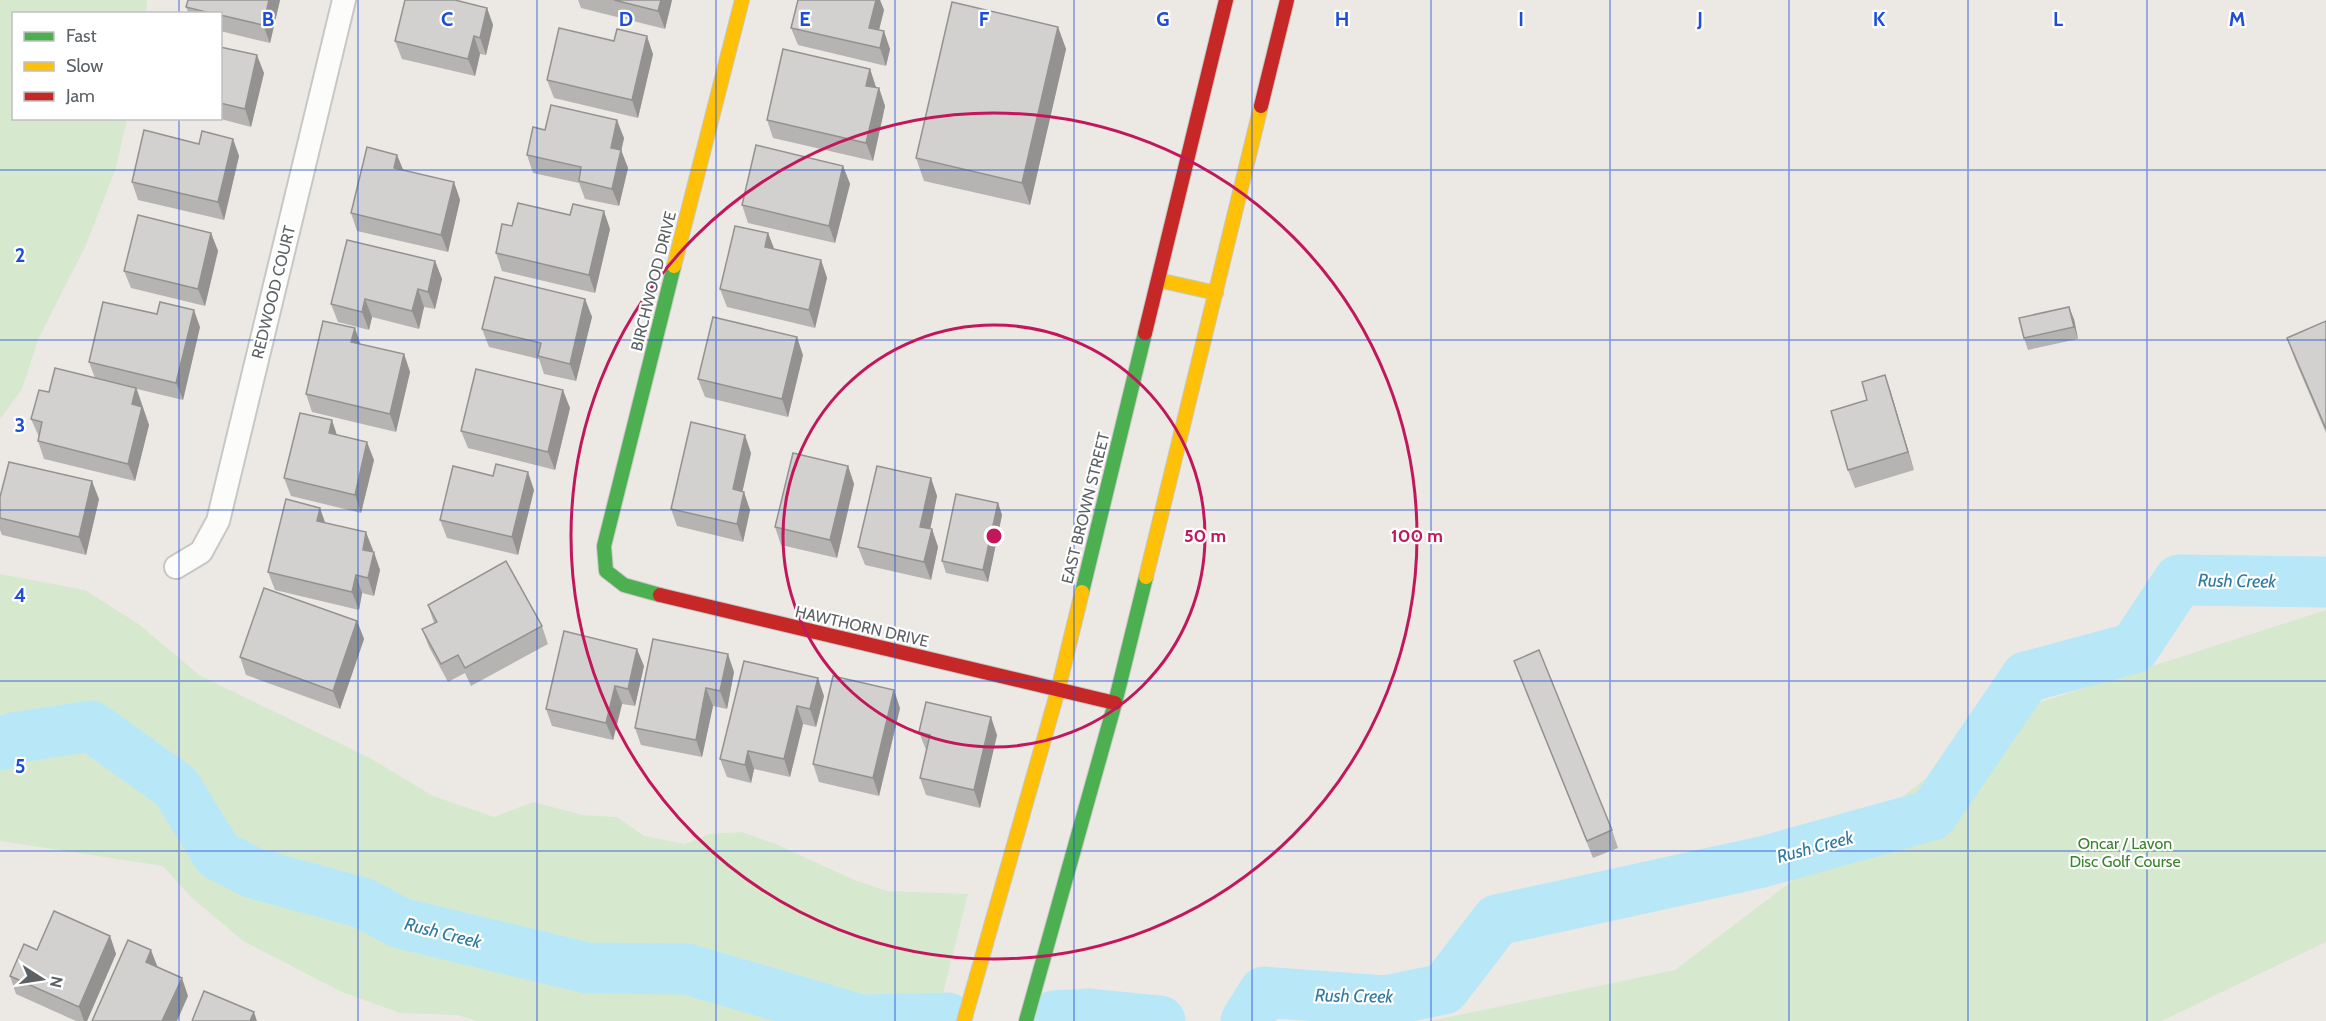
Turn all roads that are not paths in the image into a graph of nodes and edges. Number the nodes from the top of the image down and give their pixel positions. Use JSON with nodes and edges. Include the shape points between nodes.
{"nodes":[{"id":1,"x":344,"y":0,"type":"edge"},
{"id":2,"x":742,"y":0,"type":"edge"},
{"id":3,"x":1226,"y":0,"type":"edge"},
{"id":4,"x":1287,"y":0,"type":"edge"},
{"id":5,"x":1158,"y":280,"type":"junction"},
{"id":6,"x":1216,"y":293,"type":"junction"},
{"id":7,"x":176,"y":567,"type":"dead end"},
{"id":8,"x":606,"y":571,"type":"joint"},
{"id":9,"x":1058,"y":690,"type":"junction"},
{"id":10,"x":1115,"y":704,"type":"junction"},
{"id":11,"x":964,"y":1021,"type":"edge"},
{"id":12,"x":1026,"y":1021,"type":"edge"}],
"edges":[{"from":1,"to":7,"type":"street","name":"REDWOOD COURT","via":[[218,521],[201,552]]},
{"from":2,"to":8,"type":"main road","name":"BIRCHWOOD DRIVE","via":[[604,546]]},
{"from":3,"to":5,"type":"main road","name":"EAST BROWN STREET"},
{"from":4,"to":6,"type":"main road"},
{"from":5,"to":6,"type":"main road"},
{"from":5,"to":9,"type":"main road","name":"EAST BROWN STREET"},
{"from":6,"to":10,"type":"main road"},
{"from":8,"to":9,"type":"main road","name":"HAWTHORN DRIVE","via":[[624,585],[647,592]]},
{"from":9,"to":10,"type":"main road","name":"HAWTHORN DRIVE"},
{"from":9,"to":11,"type":"main road","name":"EAST BROWN STREET"},
{"from":10,"to":12,"type":"main road"}]}
